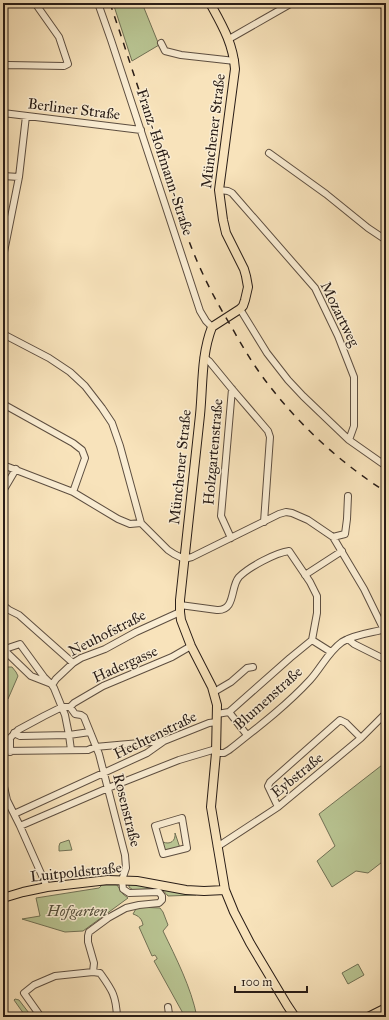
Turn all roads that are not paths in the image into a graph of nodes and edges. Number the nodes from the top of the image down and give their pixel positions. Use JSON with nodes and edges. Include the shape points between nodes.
{"nodes":[{"id":1,"x":35,"y":3,"type":"edge"},
{"id":2,"x":97,"y":3,"type":"edge"},
{"id":3,"x":210,"y":3,"type":"edge"},
{"id":4,"x":292,"y":3,"type":"edge"},
{"id":5,"x":382,"y":3,"type":"edge"},
{"id":6,"x":386,"y":10,"type":"edge"},
{"id":7,"x":229,"y":38,"type":"junction"},
{"id":8,"x":161,"y":43,"type":"dead end"},
{"id":9,"x":235,"y":61,"type":"junction"},
{"id":10,"x":3,"y":67,"type":"edge"},
{"id":11,"x":3,"y":113,"type":"edge"},
{"id":12,"x":26,"y":116,"type":"junction"},
{"id":13,"x":141,"y":130,"type":"junction"},
{"id":14,"x":269,"y":153,"type":"dead end"},
{"id":15,"x":3,"y":176,"type":"edge"},
{"id":16,"x":19,"y":178,"type":"junction"},
{"id":17,"x":219,"y":190,"type":"junction"},
{"id":18,"x":386,"y":240,"type":"edge"},
{"id":19,"x":4,"y":248,"type":"edge"},
{"id":20,"x":3,"y":257,"type":"edge"},
{"id":21,"x":240,"y":309,"type":"junction"},
{"id":22,"x":212,"y":327,"type":"junction"},
{"id":23,"x":3,"y":334,"type":"edge"},
{"id":24,"x":204,"y":357,"type":"junction"},
{"id":25,"x":232,"y":389,"type":"junction"},
{"id":26,"x":3,"y":404,"type":"edge"},
{"id":27,"x":349,"y":440,"type":"junction"},
{"id":28,"x":3,"y":465,"type":"edge"},
{"id":29,"x":386,"y":466,"type":"edge"},
{"id":30,"x":16,"y":469,"type":"junction"},
{"id":31,"x":3,"y":491,"type":"edge"},
{"id":32,"x":73,"y":492,"type":"junction"},
{"id":33,"x":348,"y":496,"type":"dead end"},
{"id":34,"x":264,"y":522,"type":"junction"},
{"id":35,"x":141,"y":523,"type":"junction"},
{"id":36,"x":333,"y":537,"type":"junction"},
{"id":37,"x":232,"y":538,"type":"junction"},
{"id":38,"x":342,"y":551,"type":"junction"},
{"id":39,"x":184,"y":559,"type":"junction"},
{"id":40,"x":305,"y":575,"type":"junction"},
{"id":41,"x":3,"y":605,"type":"edge"},
{"id":42,"x":180,"y":609,"type":"junction"},
{"id":43,"x":385,"y":630,"type":"edge"},
{"id":44,"x":348,"y":639,"type":"junction"},
{"id":45,"x":312,"y":640,"type":"junction"},
{"id":46,"x":191,"y":646,"type":"junction"},
{"id":47,"x":3,"y":648,"type":"edge"},
{"id":48,"x":330,"y":652,"type":"junction"},
{"id":49,"x":386,"y":660,"type":"edge"},
{"id":50,"x":73,"y":663,"type":"junction"},
{"id":51,"x":253,"y":667,"type":"dead end"},
{"id":52,"x":52,"y":685,"type":"junction"},
{"id":53,"x":214,"y":692,"type":"junction"},
{"id":54,"x":62,"y":707,"type":"junction"},
{"id":55,"x":70,"y":707,"type":"junction"},
{"id":56,"x":229,"y":712,"type":"junction"},
{"id":57,"x":386,"y":713,"type":"edge"},
{"id":58,"x":217,"y":718,"type":"junction"},
{"id":59,"x":90,"y":732,"type":"junction"},
{"id":60,"x":70,"y":735,"type":"junction"},
{"id":61,"x":9,"y":736,"type":"edge"},
{"id":62,"x":247,"y":736,"type":"junction"},
{"id":63,"x":362,"y":738,"type":"junction"},
{"id":64,"x":164,"y":741,"type":"junction"},
{"id":65,"x":95,"y":747,"type":"junction"},
{"id":66,"x":71,"y":750,"type":"junction"},
{"id":67,"x":216,"y":751,"type":"junction"},
{"id":68,"x":3,"y":752,"type":"edge"},
{"id":69,"x":10,"y":752,"type":"junction"},
{"id":70,"x":104,"y":773,"type":"junction"},
{"id":71,"x":3,"y":782,"type":"edge"},
{"id":72,"x":108,"y":788,"type":"junction"},
{"id":73,"x":278,"y":808,"type":"junction"},
{"id":74,"x":14,"y":814,"type":"junction"},
{"id":75,"x":20,"y":826,"type":"junction"},
{"id":76,"x":217,"y":846,"type":"junction"},
{"id":77,"x":163,"y":854,"type":"joint"},
{"id":78,"x":122,"y":880,"type":"junction"},
{"id":79,"x":47,"y":887,"type":"junction"},
{"id":80,"x":224,"y":890,"type":"junction"},
{"id":81,"x":3,"y":897,"type":"edge"},
{"id":82,"x":93,"y":972,"type":"junction"},
{"id":83,"x":168,"y":1007,"type":"dead end"},
{"id":84,"x":386,"y":1008,"type":"edge"},
{"id":85,"x":41,"y":1017,"type":"edge"},
{"id":86,"x":117,"y":1017,"type":"edge"},
{"id":87,"x":167,"y":1017,"type":"edge"},
{"id":88,"x":295,"y":1017,"type":"edge"},
{"id":89,"x":368,"y":1017,"type":"edge"}],
"edges":[{"from":1,"to":10,"type":"street","via":[[59,37],[68,64]]},
{"from":2,"to":13,"type":"street","name":"Franz-Hoffmann-Straße"},
{"from":3,"to":7,"type":"main road","name":"Münchener Straße"},
{"from":4,"to":7,"type":"street"},
{"from":5,"to":6,"type":"street"},
{"from":7,"to":9,"type":"main road","name":"Münchener Straße"},
{"from":8,"to":9,"type":"street","name":"Münchener Straße","via":[[165,51],[181,55]]},
{"from":9,"to":17,"type":"main road","name":"Münchener Straße"},
{"from":11,"to":12,"type":"street","name":"Berliner Straße"},
{"from":12,"to":13,"type":"street","name":"Berliner Straße"},
{"from":12,"to":16,"type":"street"},
{"from":13,"to":22,"type":"street","name":"Franz-Hoffmann-Straße","via":[[200,311]]},
{"from":14,"to":18,"type":"street"},
{"from":15,"to":16,"type":"street"},
{"from":16,"to":19,"type":"street"},
{"from":17,"to":21,"type":"main road","name":"Münchener Straße","via":[[226,233],[244,269],[248,287]]},
{"from":17,"to":27,"type":"street","name":"Mozartweg","via":[[232,193],[315,288],[354,377],[354,426]]},
{"from":19,"to":20,"type":"street"},
{"from":21,"to":22,"type":"main road"},
{"from":21,"to":27,"type":"street","via":[[267,353],[288,380]]},
{"from":22,"to":24,"type":"main road","name":"Münchener Straße"},
{"from":23,"to":35,"type":"street","via":[[67,370],[85,386],[102,408],[112,423],[120,446]]},
{"from":24,"to":25,"type":"street"},
{"from":24,"to":39,"type":"main road","name":"Münchener Straße"},
{"from":25,"to":34,"type":"street","via":[[268,431],[270,437]]},
{"from":25,"to":37,"type":"street","name":"Holzgartenstraße","via":[[221,516]]},
{"from":26,"to":32,"type":"street","via":[[74,443],[82,450],[85,458]]},
{"from":27,"to":29,"type":"street"},
{"from":28,"to":30,"type":"street"},
{"from":30,"to":31,"type":"street"},
{"from":30,"to":32,"type":"street"},
{"from":32,"to":35,"type":"street","via":[[118,519],[130,524]]},
{"from":33,"to":36,"type":"street","via":[[345,534]]},
{"from":34,"to":36,"type":"street","via":[[279,514],[292,513],[308,520]]},
{"from":34,"to":37,"type":"street"},
{"from":35,"to":39,"type":"street","via":[[168,550]]},
{"from":36,"to":38,"type":"street"},
{"from":37,"to":39,"type":"street"},
{"from":38,"to":40,"type":"street"},
{"from":38,"to":43,"type":"street"},
{"from":39,"to":42,"type":"main road","name":"Münchener Straße"},
{"from":40,"to":42,"type":"street","via":[[288,551],[283,552],[244,572],[234,585],[226,609]]},
{"from":40,"to":45,"type":"street","via":[[315,591],[317,601]]},
{"from":41,"to":50,"type":"street"},
{"from":42,"to":46,"type":"main road","name":"Münchener Straße","via":[[181,620]]},
{"from":42,"to":50,"type":"street","name":"Neuhofstraße"},
{"from":43,"to":44,"type":"street","name":"Blumenstraße"},
{"from":44,"to":48,"type":"street","name":"Blumenstraße"},
{"from":44,"to":49,"type":"street"},
{"from":45,"to":48,"type":"street"},
{"from":45,"to":56,"type":"street"},
{"from":46,"to":53,"type":"main road","name":"Münchener Straße"},
{"from":46,"to":55,"type":"street","name":"Hadergasse","via":[[172,657],[103,686]]},
{"from":47,"to":52,"type":"street","via":[[31,676]]},
{"from":47,"to":52,"type":"street","via":[[20,644]]},
{"from":48,"to":62,"type":"street","name":"Blumenstraße","via":[[311,679]]},
{"from":50,"to":52,"type":"street","name":"Neuhofstraße"},
{"from":51,"to":53,"type":"street","via":[[247,668]]},
{"from":52,"to":54,"type":"street"},
{"from":53,"to":58,"type":"main road","name":"Münchener Straße"},
{"from":54,"to":55,"type":"street"},
{"from":54,"to":60,"type":"street"},
{"from":54,"to":61,"type":"street"},
{"from":55,"to":59,"type":"street","name":"Rosenstraße","via":[[74,714],[84,717]]},
{"from":56,"to":58,"type":"street","name":"Hechtenstraße"},
{"from":56,"to":62,"type":"street"},
{"from":57,"to":63,"type":"street","name":"Eybstraße"},
{"from":58,"to":64,"type":"street","name":"Hechtenstraße"},
{"from":58,"to":67,"type":"main road","name":"Münchener Straße"},
{"from":59,"to":60,"type":"street"},
{"from":59,"to":65,"type":"street","name":"Rosenstraße"},
{"from":60,"to":61,"type":"street"},
{"from":60,"to":66,"type":"street"},
{"from":61,"to":69,"type":"street"},
{"from":62,"to":67,"type":"street","name":"Blumenstraße","via":[[224,753]]},
{"from":63,"to":73,"type":"street","name":"Eybstraße"},
{"from":63,"to":73,"type":"street","via":[[340,720],[270,782],[268,786]]},
{"from":64,"to":65,"type":"street"},
{"from":64,"to":70,"type":"street","name":"Hechtenstraße","via":[[147,753]]},
{"from":65,"to":66,"type":"street","via":[[88,750]]},
{"from":65,"to":70,"type":"street","name":"Rosenstraße"},
{"from":66,"to":69,"type":"street"},
{"from":67,"to":72,"type":"street","name":"Blumenstraße","via":[[179,760]]},
{"from":67,"to":76,"type":"main road","name":"Münchener Straße","via":[[211,807]]},
{"from":68,"to":69,"type":"street"},
{"from":70,"to":72,"type":"street","name":"Rosenstraße"},
{"from":70,"to":74,"type":"street","name":"Hechtenstraße"},
{"from":71,"to":74,"type":"street","via":[[7,800]]},
{"from":72,"to":75,"type":"street","name":"Blumenstraße"},
{"from":72,"to":78,"type":"street","name":"Rosenstraße","via":[[125,855],[126,868]]},
{"from":73,"to":76,"type":"street","name":"Eybstraße"},
{"from":74,"to":75,"type":"street"},
{"from":75,"to":79,"type":"street"},
{"from":76,"to":80,"type":"main road","name":"Münchener Straße"},
{"from":77,"to":77,"type":"street","via":[[155,826],[182,818],[187,848]]},
{"from":78,"to":79,"type":"main road","name":"Luitpoldstraße"},
{"from":78,"to":80,"type":"main road","name":"Luitpoldstraße","via":[[186,890]]},
{"from":78,"to":82,"type":"street","via":[[126,892],[159,892],[163,898],[157,904],[139,904],[126,908],[89,932]]},
{"from":79,"to":81,"type":"main road","name":"Luitpoldstraße"},
{"from":80,"to":88,"type":"main road","name":"Münchener Straße","via":[[250,943]]},
{"from":82,"to":85,"type":"street","via":[[55,976],[34,985],[24,993]]},
{"from":82,"to":86,"type":"street","via":[[100,973],[112,990]]},
{"from":83,"to":87,"type":"street"},
{"from":84,"to":89,"type":"main road"}]}
